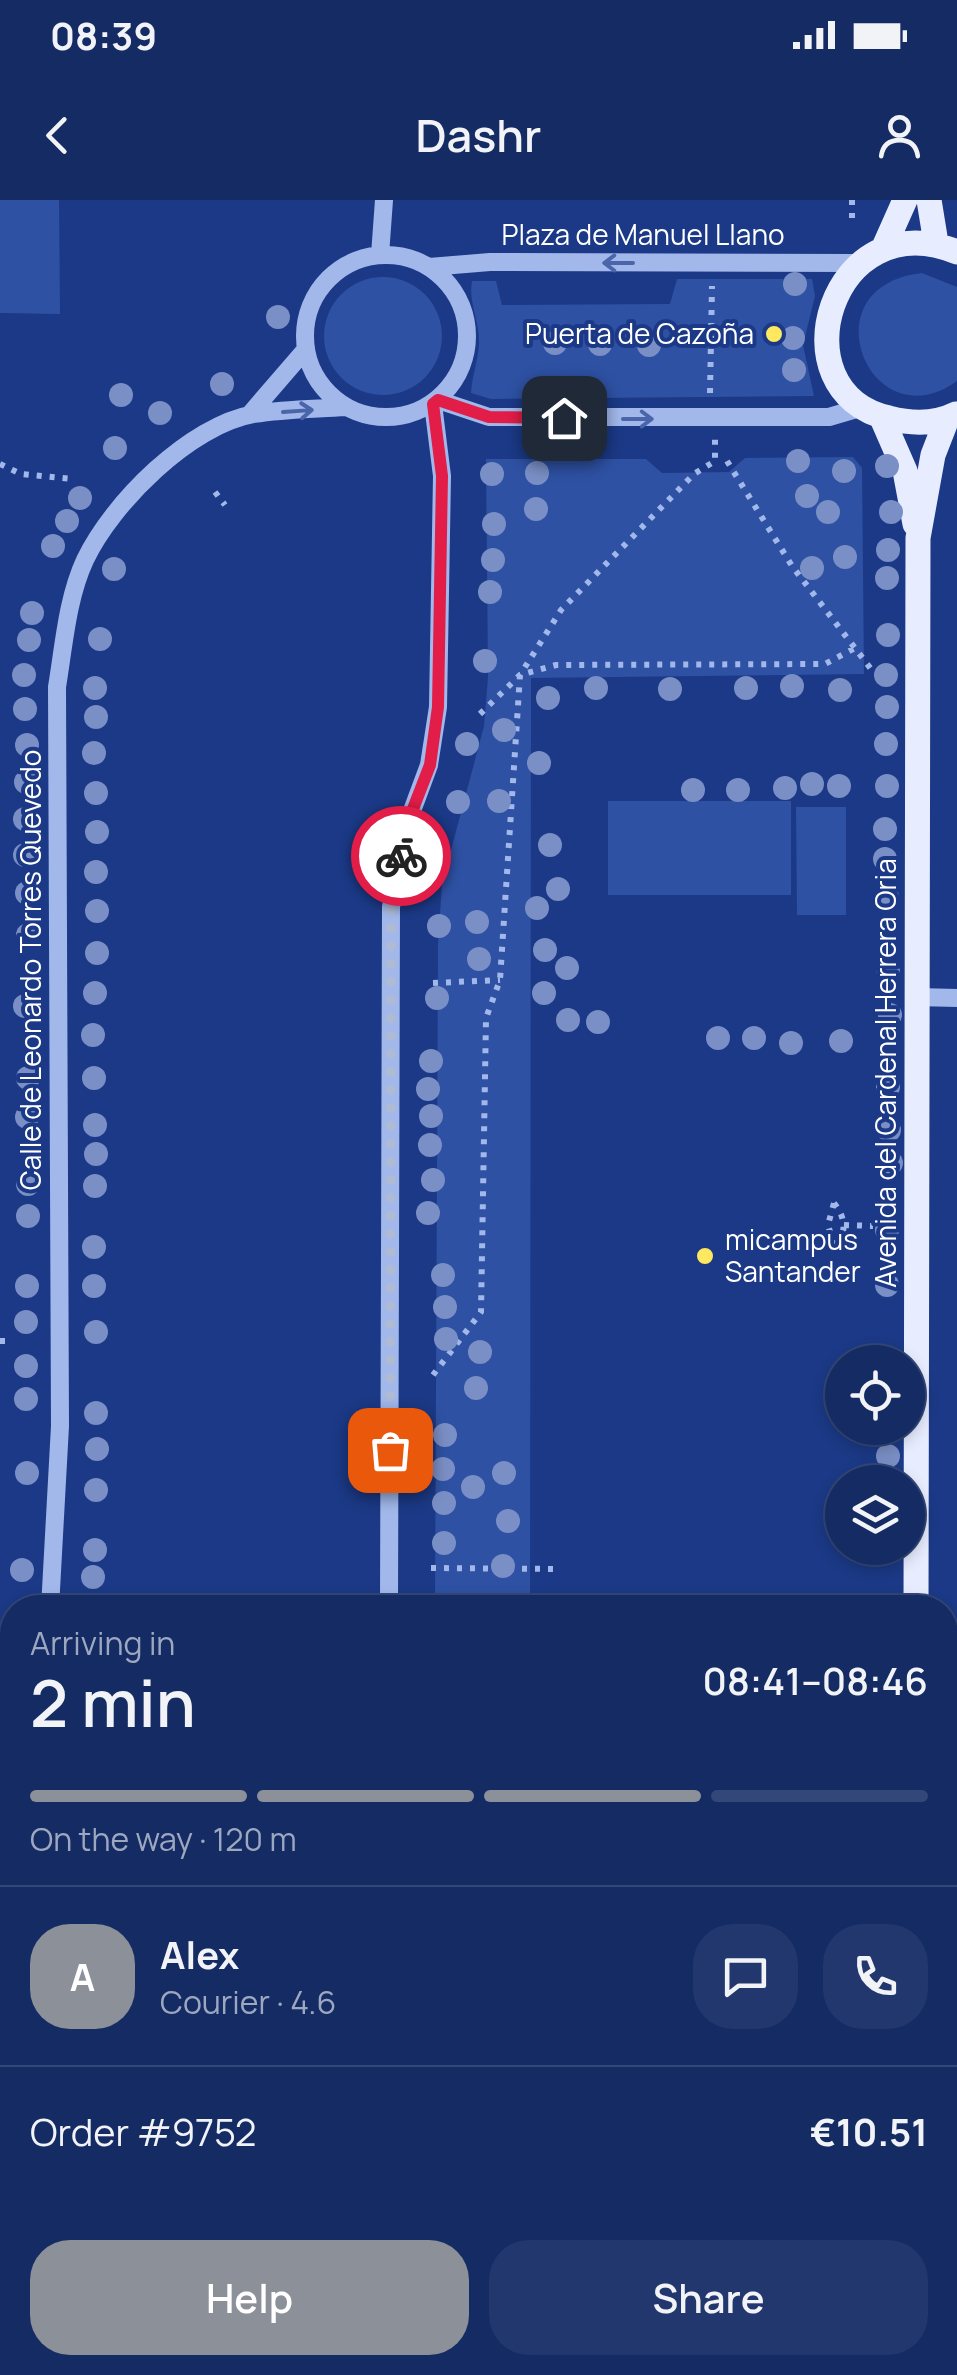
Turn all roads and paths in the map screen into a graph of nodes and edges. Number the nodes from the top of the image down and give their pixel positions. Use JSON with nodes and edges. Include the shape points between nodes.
{"nodes":[{"id":1,"x":384,"y":200,"type":"edge"},
{"id":2,"x":852,"y":200,"type":"edge"},
{"id":3,"x":904,"y":200,"type":"edge"},
{"id":4,"x":929,"y":200,"type":"edge"},
{"id":5,"x":852,"y":221,"type":"dead end"},
{"id":6,"x":884,"y":247,"type":"junction"},
{"id":7,"x":946,"y":247,"type":"edge"},
{"id":8,"x":380,"y":255,"type":"junction"},
{"id":9,"x":856,"y":264,"type":"junction"},
{"id":10,"x":430,"y":267,"type":"junction"},
{"id":11,"x":712,"y":280,"type":"dead end"},
{"id":12,"x":306,"y":350,"type":"junction"},
{"id":13,"x":710,"y":397,"type":"dead end"},
{"id":14,"x":436,"y":402,"type":"junction"},
{"id":15,"x":345,"y":407,"type":"junction"},
{"id":16,"x":872,"y":412,"type":"junction"},
{"id":17,"x":250,"y":414,"type":"junction"},
{"id":18,"x":952,"y":416,"type":"edge"},
{"id":19,"x":715,"y":439,"type":"dead end"},
{"id":20,"x":728,"y":461,"type":"dead end"},
{"id":21,"x":0,"y":464,"type":"edge"},
{"id":22,"x":74,"y":479,"type":"dead end"},
{"id":23,"x":215,"y":492,"type":"dead end"},
{"id":24,"x":226,"y":505,"type":"dead end"},
{"id":25,"x":918,"y":538,"type":"junction"},
{"id":26,"x":855,"y":648,"type":"junction"},
{"id":27,"x":871,"y":669,"type":"dead end"},
{"id":28,"x":520,"y":675,"type":"junction"},
{"id":29,"x":480,"y":714,"type":"dead end"},
{"id":30,"x":500,"y":980,"type":"junction"},
{"id":31,"x":433,"y":983,"type":"dead end"},
{"id":32,"x":916,"y":997,"type":"junction"},
{"id":33,"x":957,"y":998,"type":"edge"},
{"id":34,"x":844,"y":1225,"type":"junction"},
{"id":35,"x":872,"y":1226,"type":"dead end"},
{"id":36,"x":0,"y":1341,"type":"edge"},
{"id":37,"x":12,"y":1341,"type":"dead end"},
{"id":38,"x":433,"y":1375,"type":"dead end"},
{"id":39,"x":430,"y":1568,"type":"dead end"},
{"id":40,"x":556,"y":1570,"type":"dead end"},
{"id":41,"x":51,"y":1595,"type":"edge"},
{"id":42,"x":390,"y":1595,"type":"edge"},
{"id":43,"x":916,"y":1595,"type":"edge"}],
"edges":[{"from":1,"to":8,"type":"street"},
{"from":2,"to":5,"type":"path"},
{"from":3,"to":6,"type":"main road"},
{"from":4,"to":7,"type":"main road"},
{"from":6,"to":7,"type":"main road","via":[[910,241]]},
{"from":6,"to":9,"type":"main road"},
{"from":8,"to":10,"type":"street","name":"Plaza de Manuel Llano"},
{"from":8,"to":12,"type":"street","via":[[347,264],[322,287],[307,318]]},
{"from":9,"to":10,"type":"street","name":"Plaza de Manuel Llano","one_way":true},
{"from":9,"to":16,"type":"main road","via":[[836,290],[826,320],[828,353],[840,383]]},
{"from":10,"to":14,"type":"street","via":[[459,299],[468,336],[460,372]]},
{"from":11,"to":13,"type":"path"},
{"from":12,"to":15,"type":"street","via":[[316,378]]},
{"from":12,"to":17,"type":"street","name":"Calle de Leonardo Torres Quevedo"},
{"from":14,"to":15,"type":"street","via":[[384,418]]},
{"from":14,"to":16,"type":"street","one_way":true,"via":[[489,417],[602,420]]},
{"from":14,"to":42,"type":"street","via":[[442,476],[438,707],[430,765],[406,827],[391,907]]},
{"from":17,"to":15,"type":"street","name":"Calle de Leonardo Torres Quevedo","one_way":true},
{"from":16,"to":18,"type":"main road","via":[[914,424]]},
{"from":16,"to":25,"type":"main road","via":[[905,472]]},
{"from":17,"to":41,"type":"street","name":"Calle de Leonardo Torres Quevedo","via":[[186,447],[129,495],[85,561],[70,609],[57,687],[60,1426]]},
{"from":18,"to":25,"type":"main road","via":[[934,455]]},
{"from":19,"to":28,"type":"path","via":[[715,461],[694,474],[561,610]]},
{"from":20,"to":26,"type":"path","via":[[792,566]]},
{"from":21,"to":22,"type":"path","via":[[22,474]]},
{"from":23,"to":24,"type":"path"},
{"from":25,"to":32,"type":"main road","name":"Avenida del Cardenal Herrera Oria"},
{"from":26,"to":27,"type":"path"},
{"from":26,"to":28,"type":"path","via":[[825,664],[556,665]]},
{"from":28,"to":29,"type":"path"},
{"from":28,"to":30,"type":"path"},
{"from":30,"to":31,"type":"path"},
{"from":30,"to":38,"type":"path","via":[[486,1018],[481,1312]]},
{"from":32,"to":33,"type":"street"},
{"from":32,"to":43,"type":"main road","name":"Avenida del Cardenal Herrera Oria"},
{"from":34,"to":34,"type":"path","via":[[835,1248],[828,1225],[834,1202]]},
{"from":34,"to":35,"type":"path"},
{"from":36,"to":37,"type":"path"},
{"from":39,"to":40,"type":"path"}]}
